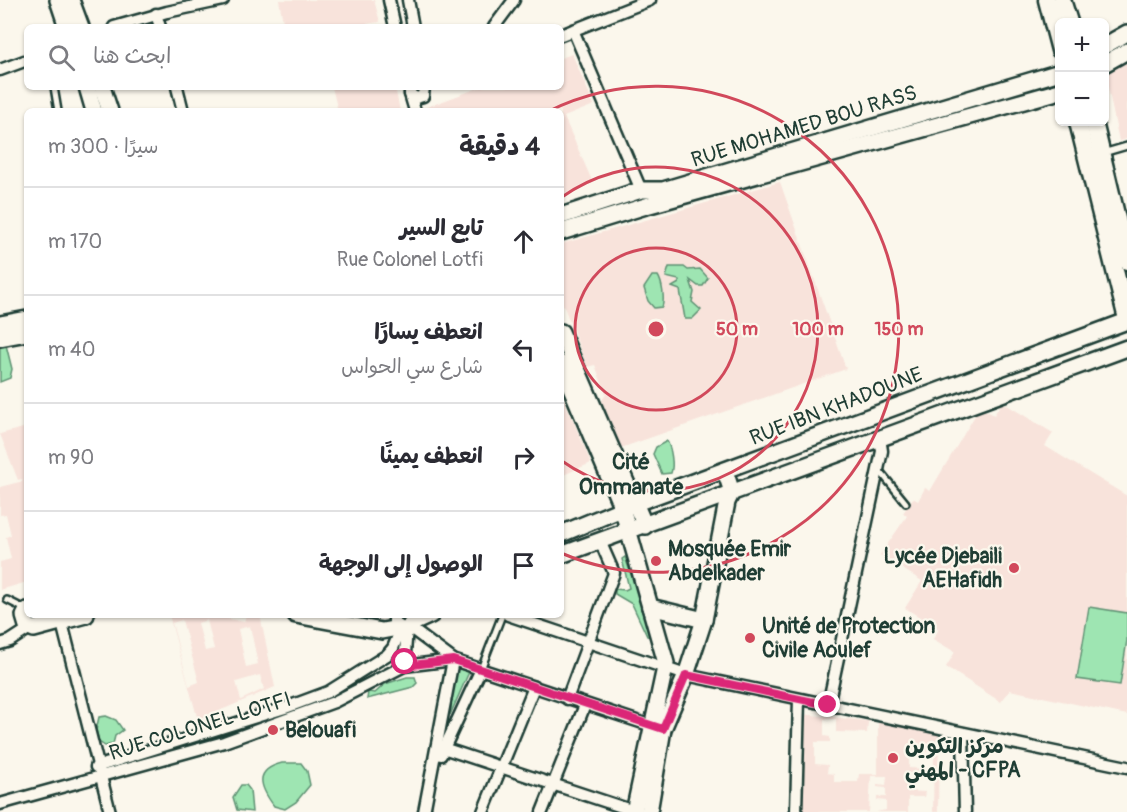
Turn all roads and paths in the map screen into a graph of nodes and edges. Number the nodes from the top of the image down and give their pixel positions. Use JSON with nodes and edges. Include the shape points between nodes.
{"nodes":[{"id":1,"x":58,"y":0,"type":"edge"},
{"id":2,"x":71,"y":0,"type":"edge"},
{"id":3,"x":164,"y":0,"type":"edge"},
{"id":4,"x":223,"y":0,"type":"edge"},
{"id":5,"x":389,"y":0,"type":"edge"},
{"id":6,"x":395,"y":0,"type":"edge"},
{"id":7,"x":408,"y":0,"type":"edge"},
{"id":8,"x":514,"y":0,"type":"edge"},
{"id":9,"x":650,"y":0,"type":"edge"},
{"id":10,"x":1047,"y":0,"type":"edge"},
{"id":11,"x":1062,"y":0,"type":"edge"},
{"id":12,"x":622,"y":5,"type":"edge"},
{"id":13,"x":504,"y":6,"type":"edge"},
{"id":14,"x":162,"y":13,"type":"junction"},
{"id":15,"x":1068,"y":18,"type":"edge"},
{"id":16,"x":66,"y":24,"type":"edge"},
{"id":17,"x":80,"y":24,"type":"edge"},
{"id":18,"x":124,"y":24,"type":"edge"},
{"id":19,"x":160,"y":24,"type":"edge"},
{"id":20,"x":394,"y":24,"type":"edge"},
{"id":21,"x":412,"y":24,"type":"edge"},
{"id":22,"x":495,"y":24,"type":"edge"},
{"id":23,"x":573,"y":30,"type":"junction"},
{"id":24,"x":1055,"y":33,"type":"edge"},
{"id":25,"x":1127,"y":33,"type":"edge"},
{"id":26,"x":564,"y":34,"type":"edge"},
{"id":27,"x":1109,"y":43,"type":"edge"},
{"id":28,"x":1127,"y":51,"type":"edge"},
{"id":29,"x":24,"y":61,"type":"edge"},
{"id":30,"x":1109,"y":61,"type":"edge"},
{"id":31,"x":0,"y":70,"type":"edge"},
{"id":32,"x":1055,"y":73,"type":"edge"},
{"id":33,"x":54,"y":90,"type":"edge"},
{"id":34,"x":88,"y":90,"type":"edge"},
{"id":35,"x":103,"y":90,"type":"edge"},
{"id":36,"x":178,"y":90,"type":"edge"},
{"id":37,"x":410,"y":90,"type":"edge"},
{"id":38,"x":411,"y":90,"type":"edge"},
{"id":39,"x":423,"y":90,"type":"edge"},
{"id":40,"x":424,"y":90,"type":"edge"},
{"id":41,"x":1055,"y":92,"type":"edge"},
{"id":42,"x":58,"y":108,"type":"edge"},
{"id":43,"x":93,"y":108,"type":"edge"},
{"id":44,"x":109,"y":108,"type":"edge"},
{"id":45,"x":182,"y":108,"type":"edge"},
{"id":46,"x":415,"y":108,"type":"edge"},
{"id":47,"x":415,"y":108,"type":"edge"},
{"id":48,"x":1079,"y":126,"type":"edge"},
{"id":49,"x":1095,"y":126,"type":"edge"},
{"id":50,"x":1127,"y":146,"type":"edge"},
{"id":51,"x":1101,"y":154,"type":"junction"},
{"id":52,"x":641,"y":190,"type":"junction"},
{"id":53,"x":646,"y":206,"type":"junction"},
{"id":54,"x":564,"y":215,"type":"edge"},
{"id":55,"x":564,"y":231,"type":"edge"},
{"id":56,"x":1126,"y":250,"type":"edge"},
{"id":57,"x":24,"y":320,"type":"edge"},
{"id":58,"x":1127,"y":320,"type":"edge"},
{"id":59,"x":0,"y":324,"type":"edge"},
{"id":60,"x":24,"y":334,"type":"edge"},
{"id":61,"x":0,"y":338,"type":"edge"},
{"id":62,"x":1127,"y":348,"type":"edge"},
{"id":63,"x":564,"y":352,"type":"edge"},
{"id":64,"x":567,"y":373,"type":"edge"},
{"id":65,"x":872,"y":415,"type":"junction"},
{"id":66,"x":880,"y":438,"type":"junction"},
{"id":67,"x":743,"y":464,"type":"junction"},
{"id":68,"x":878,"y":469,"type":"junction"},
{"id":69,"x":725,"y":471,"type":"junction"},
{"id":70,"x":750,"y":486,"type":"junction"},
{"id":71,"x":732,"y":492,"type":"junction"},
{"id":72,"x":906,"y":503,"type":"dead end"},
{"id":73,"x":629,"y":505,"type":"junction"},
{"id":74,"x":645,"y":526,"type":"junction"},
{"id":75,"x":629,"y":531,"type":"junction"},
{"id":76,"x":564,"y":533,"type":"edge"},
{"id":77,"x":600,"y":541,"type":"junction"},
{"id":78,"x":564,"y":554,"type":"edge"},
{"id":79,"x":7,"y":600,"type":"dead end"},
{"id":80,"x":650,"y":607,"type":"junction"},
{"id":81,"x":24,"y":608,"type":"edge"},
{"id":82,"x":26,"y":618,"type":"edge"},
{"id":83,"x":60,"y":618,"type":"edge"},
{"id":84,"x":314,"y":618,"type":"edge"},
{"id":85,"x":422,"y":618,"type":"edge"},
{"id":86,"x":500,"y":618,"type":"edge"},
{"id":87,"x":517,"y":618,"type":"edge"},
{"id":88,"x":704,"y":620,"type":"junction"},
{"id":89,"x":405,"y":624,"type":"edge"},
{"id":90,"x":30,"y":628,"type":"junction"},
{"id":91,"x":382,"y":631,"type":"junction"},
{"id":92,"x":589,"y":643,"type":"junction"},
{"id":93,"x":0,"y":644,"type":"edge"},
{"id":94,"x":394,"y":645,"type":"junction"},
{"id":95,"x":453,"y":660,"type":"junction"},
{"id":96,"x":404,"y":666,"type":"junction"},
{"id":97,"x":664,"y":668,"type":"junction"},
{"id":98,"x":481,"y":669,"type":"junction"},
{"id":99,"x":686,"y":675,"type":"junction"},
{"id":100,"x":534,"y":687,"type":"junction"},
{"id":101,"x":567,"y":699,"type":"junction"},
{"id":102,"x":800,"y":699,"type":"junction"},
{"id":103,"x":585,"y":705,"type":"junction"},
{"id":104,"x":828,"y":705,"type":"junction"},
{"id":105,"x":658,"y":728,"type":"junction"},
{"id":106,"x":220,"y":730,"type":"junction"},
{"id":107,"x":963,"y":734,"type":"junction"},
{"id":108,"x":224,"y":742,"type":"junction"},
{"id":109,"x":440,"y":747,"type":"junction"},
{"id":110,"x":1127,"y":767,"type":"edge"},
{"id":111,"x":501,"y":768,"type":"junction"},
{"id":112,"x":98,"y":772,"type":"junction"},
{"id":113,"x":552,"y":785,"type":"junction"},
{"id":114,"x":0,"y":804,"type":"edge"},
{"id":115,"x":110,"y":812,"type":"edge"},
{"id":116,"x":424,"y":812,"type":"edge"},
{"id":117,"x":483,"y":812,"type":"edge"},
{"id":118,"x":542,"y":812,"type":"edge"},
{"id":119,"x":639,"y":812,"type":"edge"},
{"id":120,"x":796,"y":812,"type":"edge"},
{"id":121,"x":965,"y":812,"type":"edge"}],
"edges":[{"from":1,"to":16,"type":"street"},
{"from":2,"to":17,"type":"street"},
{"from":3,"to":14,"type":"street"},
{"from":4,"to":14,"type":"street"},
{"from":5,"to":6,"type":"street"},
{"from":5,"to":20,"type":"street"},
{"from":7,"to":21,"type":"street"},
{"from":8,"to":13,"type":"street"},
{"from":9,"to":12,"type":"street"},
{"from":10,"to":24,"type":"main road"},
{"from":11,"to":15,"type":"main road"},
{"from":12,"to":23,"type":"street"},
{"from":13,"to":22,"type":"street"},
{"from":14,"to":18,"type":"street"},
{"from":14,"to":19,"type":"street"},
{"from":23,"to":26,"type":"street"},
{"from":23,"to":52,"type":"street"},
{"from":25,"to":27,"type":"street"},
{"from":28,"to":30,"type":"street"},
{"from":29,"to":31,"type":"street"},
{"from":32,"to":52,"type":"street","name":"RUE MOHAMED BOU RASS","via":[[663,190]]},
{"from":33,"to":42,"type":"lane"},
{"from":34,"to":43,"type":"street"},
{"from":35,"to":44,"type":"street"},
{"from":36,"to":45,"type":"street"},
{"from":37,"to":46,"type":"street"},
{"from":38,"to":39,"type":"street","via":[[416,99]]},
{"from":40,"to":47,"type":"street"},
{"from":41,"to":53,"type":"street","name":"RUE MOHAMED BOU RASS"},
{"from":48,"to":58,"type":"main road"},
{"from":49,"to":51,"type":"main road"},
{"from":50,"to":51,"type":"lane"},
{"from":51,"to":56,"type":"main road"},
{"from":52,"to":53,"type":"street"},
{"from":52,"to":54,"type":"street","name":"RUE MOHAMED BOU RASS"},
{"from":53,"to":55,"type":"street","name":"RUE MOHAMED BOU RASS"},
{"from":57,"to":59,"type":"street"},
{"from":58,"to":65,"type":"street","name":"RUE IBN KHADOUNE"},
{"from":60,"to":61,"type":"street"},
{"from":62,"to":66,"type":"street","name":"RUE IBN KHADOUNE"},
{"from":63,"to":64,"type":"street"},
{"from":64,"to":73,"type":"street","via":[[588,410]]},
{"from":65,"to":66,"type":"street"},
{"from":65,"to":67,"type":"street","name":"RUE IBN KHADOUNE"},
{"from":66,"to":68,"type":"street"},
{"from":66,"to":70,"type":"street","name":"RUE IBN KHADOUNE"},
{"from":67,"to":69,"type":"street","name":"RUE IBN KHADOUNE"},
{"from":67,"to":70,"type":"street"},
{"from":68,"to":72,"type":"lane"},
{"from":68,"to":104,"type":"street"},
{"from":69,"to":71,"type":"street"},
{"from":69,"to":73,"type":"street","name":"RUE IBN KHADOUNE"},
{"from":70,"to":71,"type":"street","name":"RUE IBN KHADOUNE"},
{"from":71,"to":74,"type":"street","name":"RUE IBN KHADOUNE"},
{"from":71,"to":88,"type":"street"},
{"from":73,"to":74,"type":"street"},
{"from":73,"to":75,"type":"street"},
{"from":73,"to":76,"type":"street","name":"RUE IBN KHADOUNE"},
{"from":74,"to":75,"type":"street","name":"RUE IBN KHADOUNE"},
{"from":75,"to":77,"type":"street","name":"RUE IBN KHADOUNE"},
{"from":75,"to":80,"type":"street"},
{"from":77,"to":78,"type":"street","name":"RUE IBN KHADOUNE"},
{"from":77,"to":92,"type":"street","via":[[614,573]]},
{"from":79,"to":81,"type":"lane"},
{"from":80,"to":88,"type":"street"},
{"from":80,"to":97,"type":"street","via":[[666,663]]},
{"from":82,"to":90,"type":"street"},
{"from":83,"to":90,"type":"street"},
{"from":83,"to":112,"type":"street"},
{"from":84,"to":91,"type":"street"},
{"from":85,"to":89,"type":"street"},
{"from":86,"to":98,"type":"lane"},
{"from":87,"to":92,"type":"street"},
{"from":88,"to":99,"type":"street"},
{"from":89,"to":91,"type":"street"},
{"from":89,"to":94,"type":"street","name":"RUE COLONEL LOTFI"},
{"from":89,"to":95,"type":"street"},
{"from":89,"to":96,"type":"street"},
{"from":90,"to":93,"type":"street"},
{"from":91,"to":94,"type":"street","via":[[389,634]]},
{"from":92,"to":97,"type":"street"},
{"from":92,"to":101,"type":"street"},
{"from":94,"to":106,"type":"street","name":"RUE COLONEL LOTFI","via":[[387,655],[328,692]]},
{"from":95,"to":96,"type":"street","name":"RUE COLONEL LOTFI"},
{"from":95,"to":98,"type":"street","name":"RUE COLONEL LOTFI"},
{"from":95,"to":109,"type":"street"},
{"from":96,"to":108,"type":"street","name":"RUE COLONEL LOTFI","via":[[334,702]]},
{"from":97,"to":99,"type":"street"},
{"from":97,"to":105,"type":"street"},
{"from":98,"to":100,"type":"street","name":"RUE COLONEL LOTFI"},
{"from":98,"to":109,"type":"street"},
{"from":99,"to":102,"type":"street"},
{"from":99,"to":105,"type":"street"},
{"from":100,"to":101,"type":"street","name":"RUE COLONEL LOTFI"},
{"from":100,"to":111,"type":"street"},
{"from":101,"to":103,"type":"street","name":"RUE COLONEL LOTFI"},
{"from":102,"to":104,"type":"street"},
{"from":102,"to":120,"type":"street"},
{"from":103,"to":105,"type":"street","name":"RUE COLONEL LOTFI"},
{"from":103,"to":113,"type":"street"},
{"from":104,"to":107,"type":"street"},
{"from":105,"to":119,"type":"street"},
{"from":106,"to":108,"type":"street"},
{"from":106,"to":112,"type":"street","name":"RUE COLONEL LOTFI"},
{"from":107,"to":110,"type":"street"},
{"from":107,"to":121,"type":"street"},
{"from":108,"to":112,"type":"street","name":"RUE COLONEL LOTFI"},
{"from":109,"to":111,"type":"street"},
{"from":109,"to":116,"type":"street"},
{"from":111,"to":113,"type":"street"},
{"from":111,"to":117,"type":"street"},
{"from":112,"to":114,"type":"street","name":"RUE COLONEL LOTFI"},
{"from":112,"to":115,"type":"street"},
{"from":113,"to":118,"type":"street"},
{"from":113,"to":119,"type":"street"}]}
